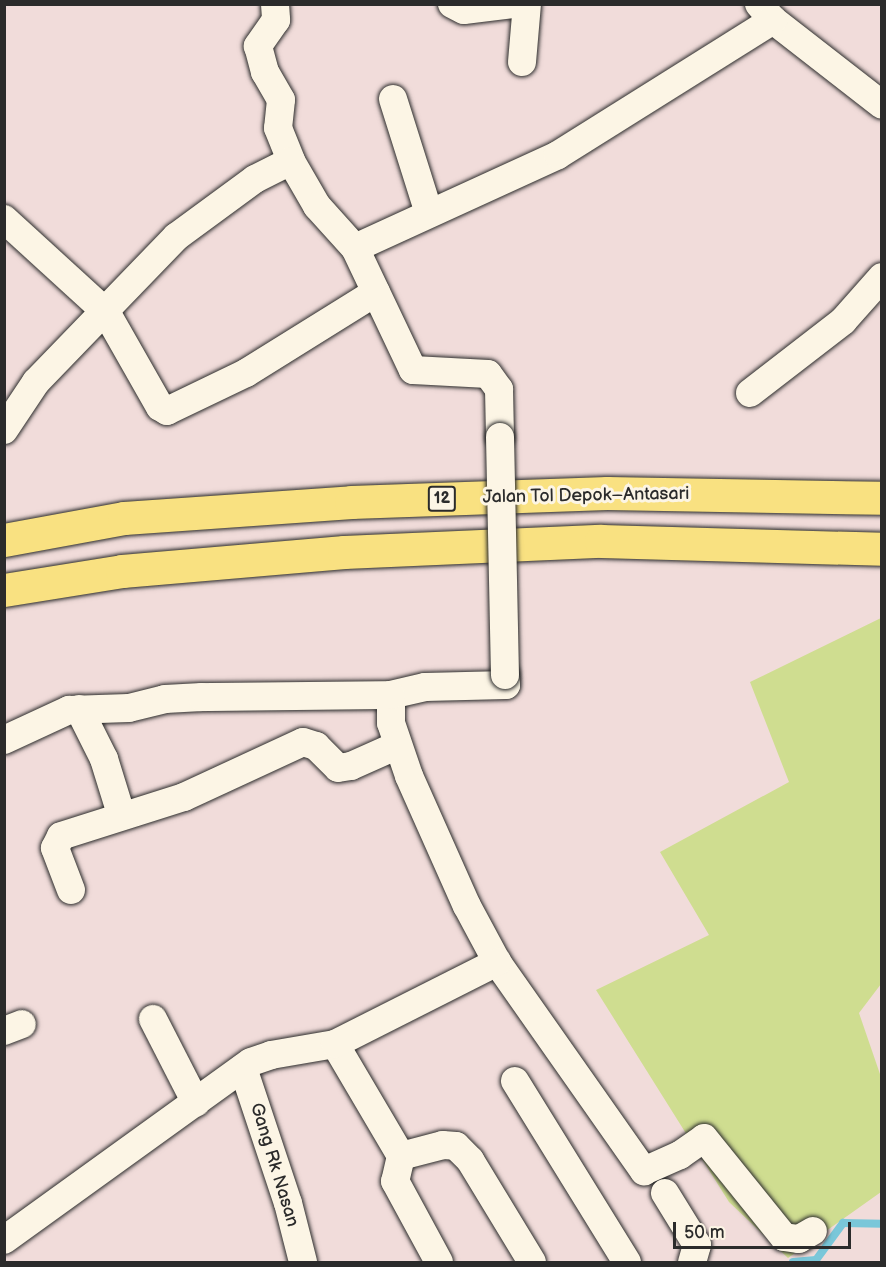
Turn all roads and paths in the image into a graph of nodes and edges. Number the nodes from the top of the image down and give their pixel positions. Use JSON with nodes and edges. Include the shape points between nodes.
{"nodes":[{"id":1,"x":275,"y":4,"type":"edge"},
{"id":2,"x":452,"y":4,"type":"edge"},
{"id":3,"x":513,"y":4,"type":"edge"},
{"id":4,"x":527,"y":4,"type":"edge"},
{"id":5,"x":766,"y":12,"type":"edge"},
{"id":6,"x":522,"y":62,"type":"dead end"},
{"id":7,"x":876,"y":94,"type":"edge"},
{"id":8,"x":393,"y":99,"type":"dead end"},
{"id":9,"x":291,"y":161,"type":"junction"},
{"id":10,"x":429,"y":213,"type":"junction"},
{"id":11,"x":4,"y":219,"type":"edge"},
{"id":12,"x":355,"y":248,"type":"junction"},
{"id":13,"x":882,"y":277,"type":"edge"},
{"id":14,"x":376,"y":292,"type":"junction"},
{"id":15,"x":106,"y":312,"type":"junction"},
{"id":16,"x":750,"y":393,"type":"dead end"},
{"id":17,"x":4,"y":429,"type":"edge"},
{"id":18,"x":882,"y":498,"type":"edge"},
{"id":19,"x":4,"y":540,"type":"edge"},
{"id":20,"x":882,"y":549,"type":"edge"},
{"id":21,"x":4,"y":590,"type":"edge"},
{"id":22,"x":391,"y":695,"type":"junction"},
{"id":23,"x":79,"y":710,"type":"junction"},
{"id":24,"x":4,"y":740,"type":"edge"},
{"id":25,"x":398,"y":745,"type":"junction"},
{"id":26,"x":121,"y":814,"type":"junction"},
{"id":27,"x":71,"y":890,"type":"dead end"},
{"id":28,"x":497,"y":962,"type":"junction"},
{"id":29,"x":153,"y":1019,"type":"dead end"},
{"id":30,"x":335,"y":1044,"type":"junction"},
{"id":31,"x":243,"y":1068,"type":"junction"},
{"id":32,"x":515,"y":1081,"type":"dead end"},
{"id":33,"x":196,"y":1102,"type":"junction"},
{"id":34,"x":401,"y":1156,"type":"junction"},
{"id":35,"x":665,"y":1193,"type":"dead end"},
{"id":36,"x":813,"y":1230,"type":"dead end"},
{"id":37,"x":4,"y":1240,"type":"edge"},
{"id":38,"x":4,"y":1246,"type":"edge"},
{"id":39,"x":11,"y":1263,"type":"edge"},
{"id":40,"x":303,"y":1263,"type":"edge"},
{"id":41,"x":439,"y":1263,"type":"edge"},
{"id":42,"x":532,"y":1263,"type":"edge"},
{"id":43,"x":627,"y":1263,"type":"edge"},
{"id":44,"x":692,"y":1263,"type":"edge"}],
"edges":[{"from":1,"to":9,"type":"street","via":[[276,20],[258,46],[265,72],[281,100],[278,128]]},
{"from":2,"to":3,"type":"street","via":[[464,10]]},
{"from":4,"to":6,"type":"street"},
{"from":5,"to":7,"type":"street"},
{"from":5,"to":10,"type":"street","via":[[558,155]]},
{"from":8,"to":10,"type":"street"},
{"from":9,"to":12,"type":"street","via":[[317,206]]},
{"from":9,"to":15,"type":"street","via":[[255,179],[195,221]]},
{"from":10,"to":12,"type":"street"},
{"from":11,"to":15,"type":"street"},
{"from":12,"to":14,"type":"street"},
{"from":13,"to":16,"type":"street","via":[[843,321]]},
{"from":14,"to":15,"type":"street","via":[[246,373],[167,411],[160,407]]},
{"from":14,"to":22,"type":"street","bridge":true,"via":[[413,370],[488,374],[499,389],[506,685],[425,687]]},
{"from":15,"to":17,"type":"street","via":[[36,382]]},
{"from":18,"to":19,"type":"highway","name":"Jalan Tol Depok–Antasari","number":"12","via":[[607,493],[351,502],[124,518]]},
{"from":20,"to":21,"type":"highway","via":[[601,541],[344,552],[122,571]]},
{"from":22,"to":23,"type":"street","via":[[165,699],[129,708]]},
{"from":22,"to":25,"type":"street","via":[[391,723]]},
{"from":23,"to":24,"type":"street","via":[[69,710]]},
{"from":23,"to":26,"type":"street","via":[[104,759]]},
{"from":25,"to":26,"type":"street","via":[[338,768],[316,746],[303,742],[184,797]]},
{"from":25,"to":28,"type":"street","via":[[462,896]]},
{"from":26,"to":27,"type":"street","via":[[57,839],[55,848]]},
{"from":28,"to":30,"type":"street"},
{"from":28,"to":36,"type":"street","via":[[644,1171],[680,1155],[704,1138],[784,1237],[800,1239]]},
{"from":29,"to":33,"type":"street"},
{"from":30,"to":31,"type":"street","via":[[271,1055]]},
{"from":30,"to":34,"type":"street"},
{"from":31,"to":33,"type":"street"},
{"from":31,"to":40,"type":"street","name":"Gang Rk Nasan","via":[[288,1203]]},
{"from":32,"to":43,"type":"street"},
{"from":33,"to":37,"type":"street"},
{"from":34,"to":41,"type":"street","via":[[395,1181]]},
{"from":34,"to":42,"type":"street","via":[[443,1145],[456,1146],[470,1160]]},
{"from":35,"to":44,"type":"street","via":[[697,1245]]},
{"from":38,"to":39,"type":"street"}]}
